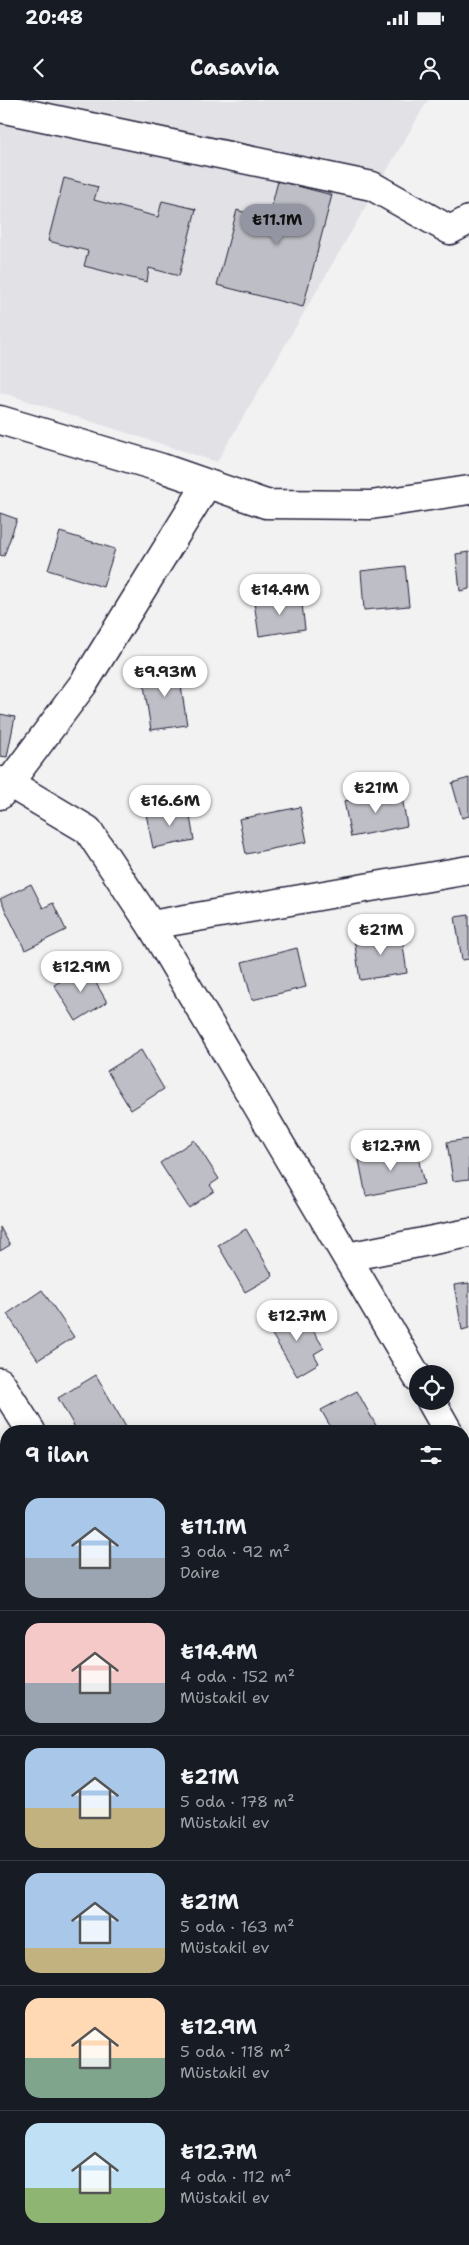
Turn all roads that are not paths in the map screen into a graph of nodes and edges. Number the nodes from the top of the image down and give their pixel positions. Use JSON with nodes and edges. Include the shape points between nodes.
{"nodes":[{"id":1,"x":0,"y":108,"type":"edge"},
{"id":2,"x":469,"y":220,"type":"edge"},
{"id":3,"x":0,"y":420,"type":"edge"},
{"id":4,"x":207,"y":484,"type":"junction"},
{"id":5,"x":469,"y":490,"type":"edge"},
{"id":6,"x":3,"y":786,"type":"edge"},
{"id":7,"x":469,"y":870,"type":"edge"},
{"id":8,"x":151,"y":925,"type":"junction"},
{"id":9,"x":469,"y":1233,"type":"edge"},
{"id":10,"x":347,"y":1257,"type":"junction"},
{"id":11,"x":410,"y":1365,"type":"edge"},
{"id":12,"x":0,"y":1382,"type":"edge"},
{"id":13,"x":436,"y":1410,"type":"edge"},
{"id":14,"x":27,"y":1425,"type":"edge"},
{"id":15,"x":445,"y":1425,"type":"edge"}],
"edges":[{"from":1,"to":2,"type":"street","via":[[372,186],[450,230]]},
{"from":3,"to":4,"type":"street"},
{"from":4,"to":5,"type":"street","via":[[266,504],[371,505]]},
{"from":4,"to":6,"type":"street","via":[[84,683]]},
{"from":6,"to":8,"type":"street","via":[[88,830]]},
{"from":7,"to":8,"type":"street"},
{"from":8,"to":10,"type":"street"},
{"from":9,"to":10,"type":"street"},
{"from":10,"to":11,"type":"street"},
{"from":12,"to":14,"type":"street"},
{"from":13,"to":15,"type":"street"}]}
